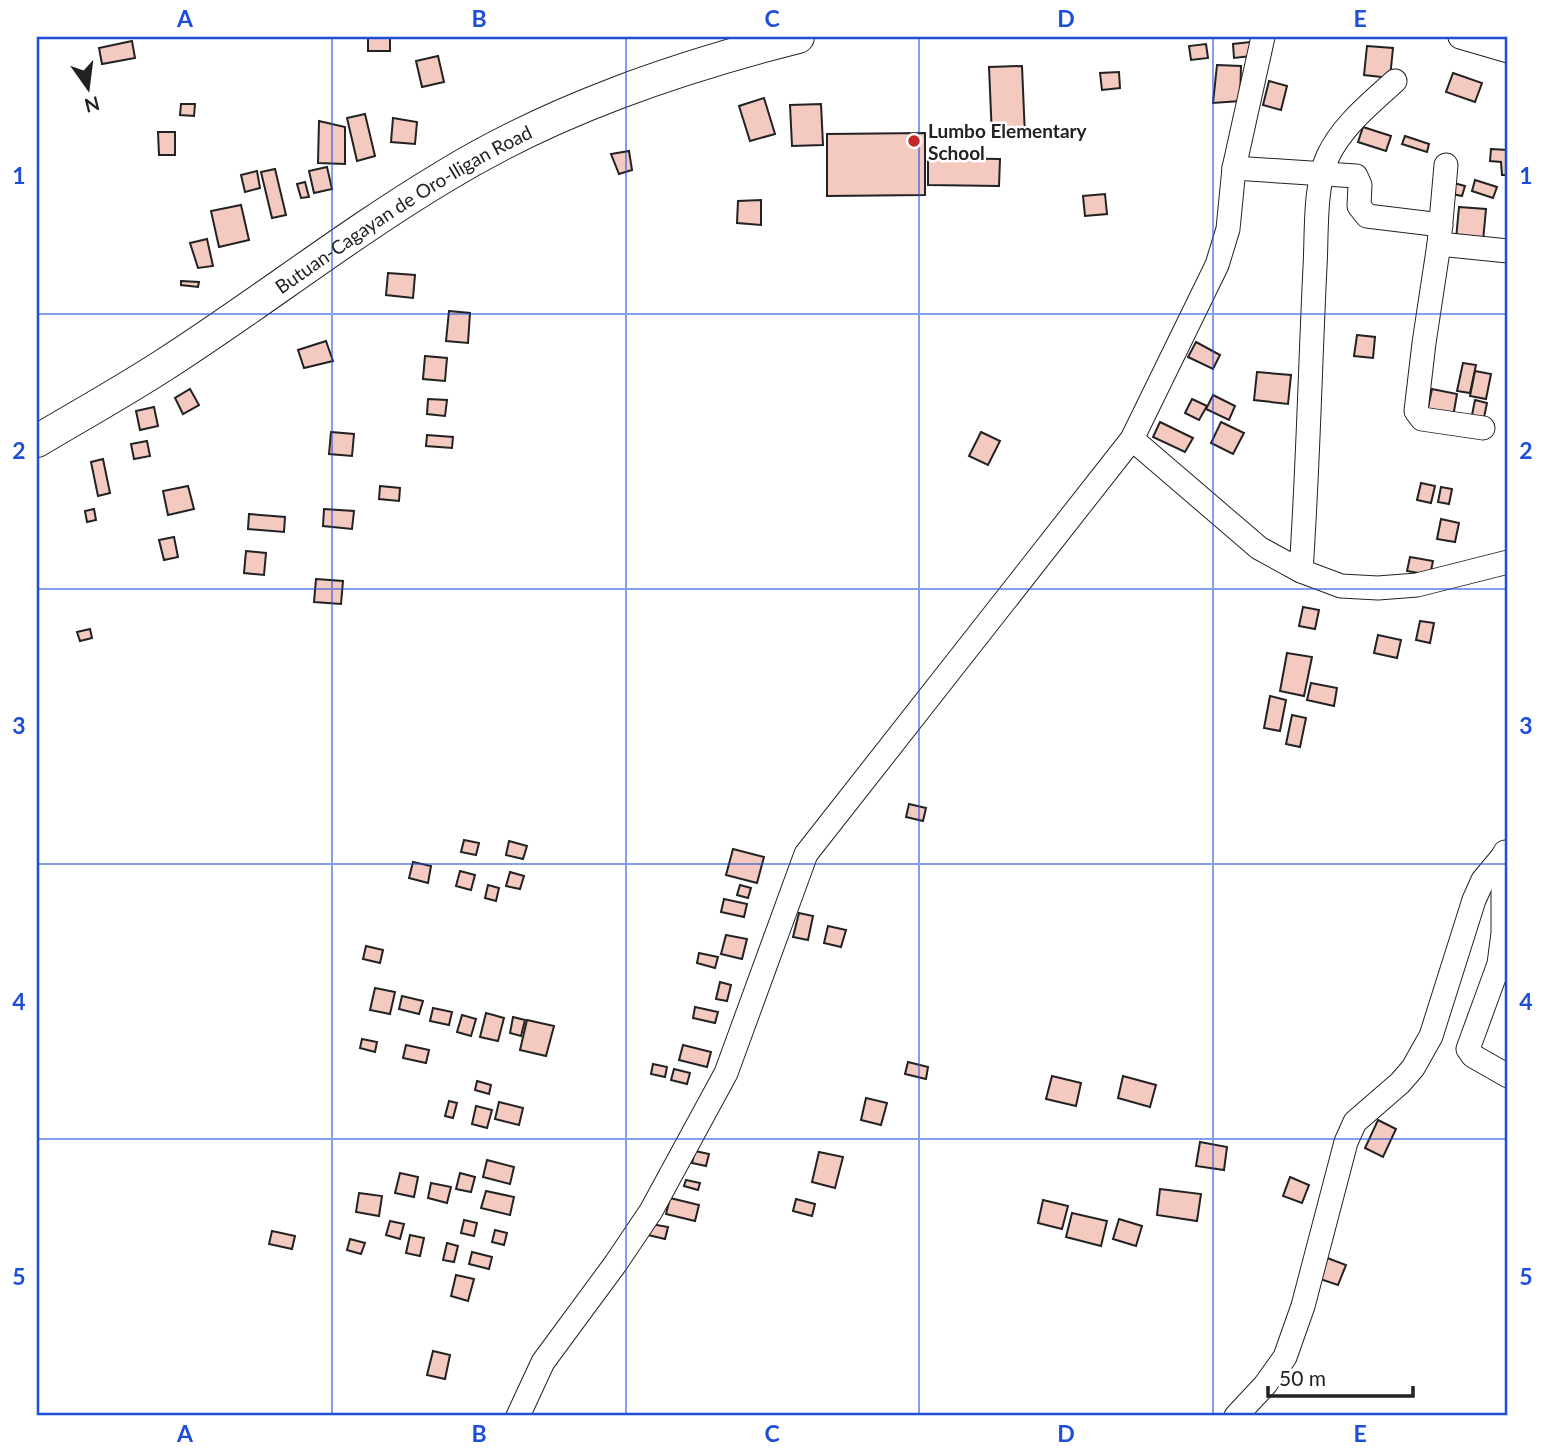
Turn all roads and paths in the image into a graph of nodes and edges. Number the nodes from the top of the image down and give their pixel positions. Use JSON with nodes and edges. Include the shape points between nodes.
{"nodes":[{"id":1,"x":798,"y":37,"type":"edge"},
{"id":2,"x":1263,"y":37,"type":"edge"},
{"id":3,"x":1460,"y":37,"type":"edge"},
{"id":4,"x":747,"y":43,"type":"edge"},
{"id":5,"x":1508,"y":51,"type":"edge"},
{"id":6,"x":1395,"y":81,"type":"dead end"},
{"id":7,"x":1446,"y":165,"type":"dead end"},
{"id":8,"x":1234,"y":168,"type":"junction"},
{"id":9,"x":1323,"y":172,"type":"junction"},
{"id":10,"x":1440,"y":235,"type":"junction"},
{"id":11,"x":1508,"y":251,"type":"edge"},
{"id":12,"x":1483,"y":428,"type":"dead end"},
{"id":13,"x":1132,"y":439,"type":"junction"},
{"id":14,"x":37,"y":441,"type":"edge"},
{"id":15,"x":1508,"y":562,"type":"edge"},
{"id":16,"x":1301,"y":571,"type":"junction"},
{"id":17,"x":1506,"y":851,"type":"edge"},
{"id":18,"x":1508,"y":1076,"type":"edge"},
{"id":19,"x":517,"y":1416,"type":"edge"},
{"id":20,"x":1236,"y":1416,"type":"edge"}],
"edges":[{"from":1,"to":4,"type":"highway","name":"Butuan-Cagayan de Oro-Iligan Road"},
{"from":2,"to":8,"type":"street"},
{"from":3,"to":5,"type":"street"},
{"from":4,"to":14,"type":"highway","name":"Butuan-Cagayan de Oro-Iligan Road","via":[[575,110],[446,175],[164,365]]},
{"from":6,"to":9,"type":"street","via":[[1339,137]]},
{"from":7,"to":10,"type":"street"},
{"from":8,"to":9,"type":"street"},
{"from":8,"to":13,"type":"street","via":[[1228,229],[1217,265]]},
{"from":9,"to":10,"type":"street","via":[[1359,178],[1359,206],[1367,216]]},
{"from":9,"to":16,"type":"street"},
{"from":10,"to":11,"type":"street"},
{"from":10,"to":12,"type":"street","via":[[1416,411],[1422,419]]},
{"from":13,"to":16,"type":"street","via":[[1259,548]]},
{"from":13,"to":19,"type":"street","via":[[806,853],[726,1073],[651,1210],[543,1362]]},
{"from":15,"to":16,"type":"street","via":[[1417,585],[1378,588],[1341,586]]},
{"from":17,"to":18,"type":"street","via":[[1499,964],[1468,1049]]},
{"from":17,"to":20,"type":"street","via":[[1474,900],[1431,1036],[1400,1083],[1355,1122],[1285,1357]]}]}
